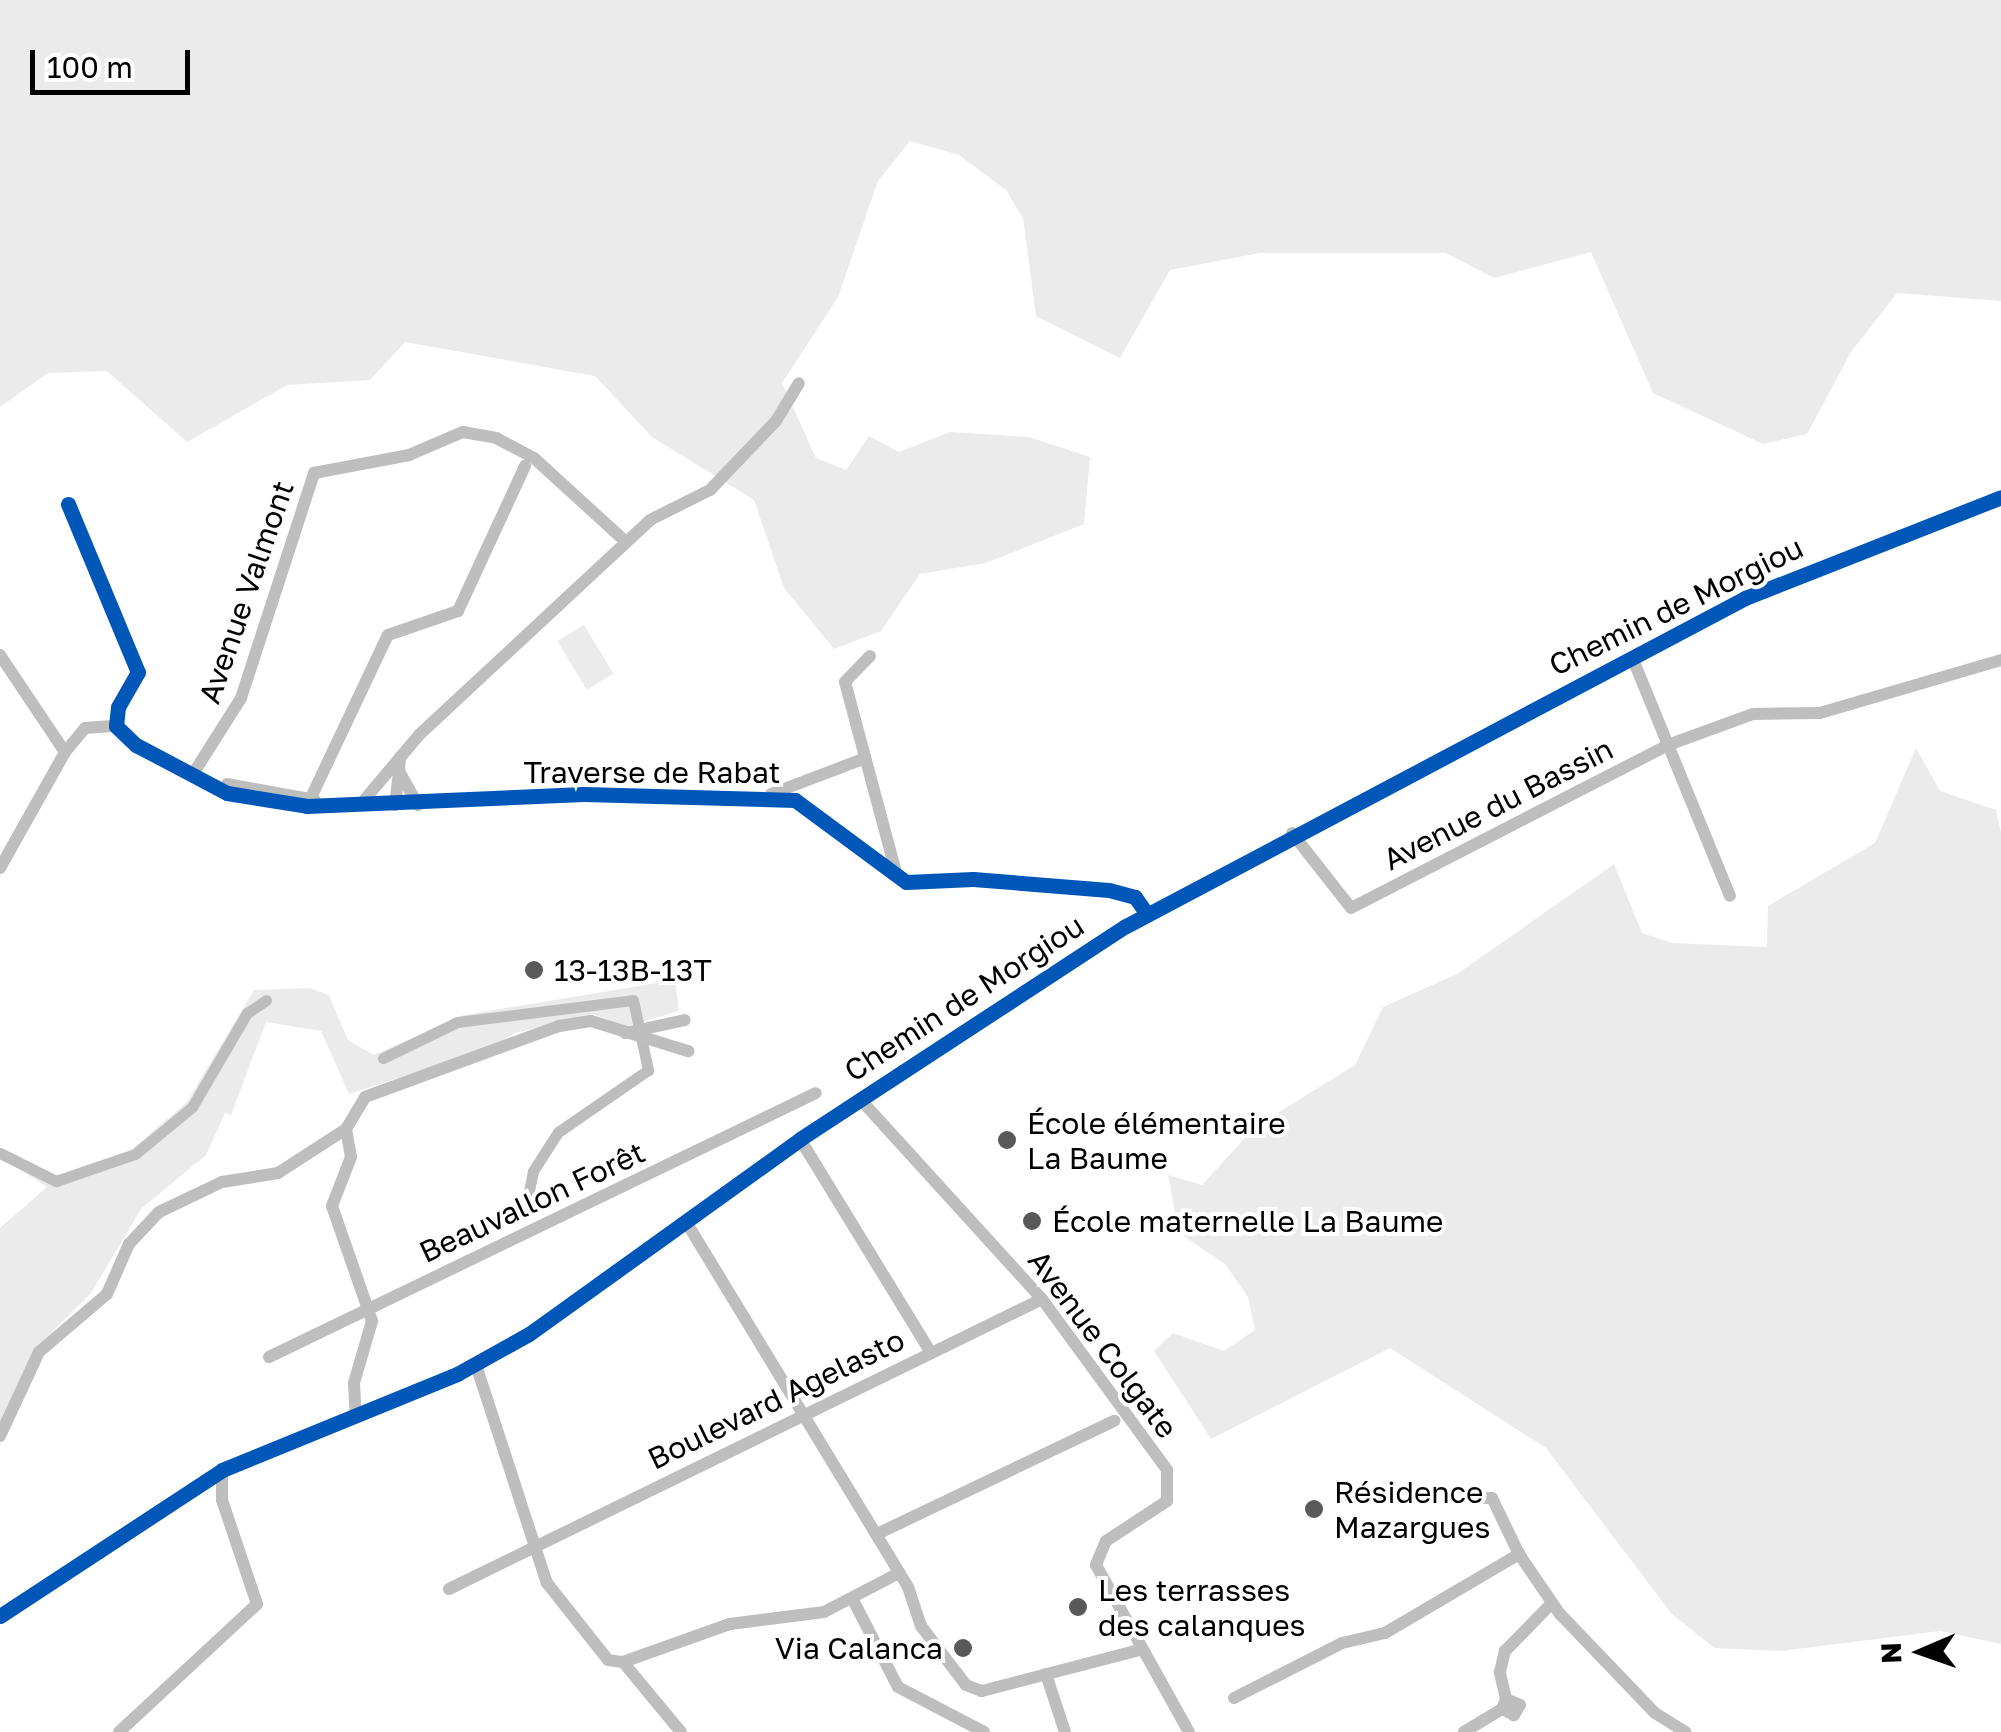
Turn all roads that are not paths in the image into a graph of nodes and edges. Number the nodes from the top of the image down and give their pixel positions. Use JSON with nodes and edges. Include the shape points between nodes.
{"nodes":[{"id":1,"x":799,"y":383,"type":"dead end"},
{"id":2,"x":529,"y":462,"type":"junction"},
{"id":3,"x":2001,"y":497,"type":"edge"},
{"id":4,"x":68,"y":504,"type":"dead end"},
{"id":5,"x":626,"y":542,"type":"junction"},
{"id":6,"x":0,"y":656,"type":"edge"},
{"id":7,"x":870,"y":656,"type":"dead end"},
{"id":8,"x":1632,"y":657,"type":"junction"},
{"id":9,"x":2001,"y":660,"type":"edge"},
{"id":10,"x":116,"y":726,"type":"junction"},
{"id":11,"x":1668,"y":746,"type":"junction"},
{"id":12,"x":65,"y":752,"type":"junction"},
{"id":13,"x":863,"y":759,"type":"junction"},
{"id":14,"x":399,"y":764,"type":"junction"},
{"id":15,"x":199,"y":777,"type":"junction"},
{"id":16,"x":764,"y":797,"type":"junction"},
{"id":17,"x":308,"y":802,"type":"junction"},
{"id":18,"x":360,"y":805,"type":"junction"},
{"id":19,"x":418,"y":805,"type":"junction"},
{"id":20,"x":395,"y":806,"type":"junction"},
{"id":21,"x":1292,"y":834,"type":"junction"},
{"id":22,"x":1,"y":864,"type":"edge"},
{"id":23,"x":897,"y":874,"type":"junction"},
{"id":24,"x":1730,"y":896,"type":"dead end"},
{"id":25,"x":1147,"y":914,"type":"junction"},
{"id":26,"x":684,"y":1020,"type":"dead end"},
{"id":27,"x":622,"y":1033,"type":"junction"},
{"id":28,"x":688,"y":1051,"type":"dead end"},
{"id":29,"x":816,"y":1093,"type":"dead end"},
{"id":30,"x":860,"y":1099,"type":"junction"},
{"id":31,"x":346,"y":1129,"type":"junction"},
{"id":32,"x":800,"y":1139,"type":"junction"},
{"id":33,"x":688,"y":1225,"type":"junction"},
{"id":34,"x":1042,"y":1299,"type":"junction"},
{"id":35,"x":370,"y":1307,"type":"junction"},
{"id":36,"x":930,"y":1351,"type":"junction"},
{"id":37,"x":269,"y":1357,"type":"dead end"},
{"id":38,"x":476,"y":1365,"type":"junction"},
{"id":39,"x":803,"y":1414,"type":"junction"},
{"id":40,"x":356,"y":1416,"type":"junction"},
{"id":41,"x":1114,"y":1421,"type":"dead end"},
{"id":42,"x":0,"y":1436,"type":"edge"},
{"id":43,"x":222,"y":1470,"type":"junction"},
{"id":44,"x":1479,"y":1498,"type":"dead end"},
{"id":45,"x":877,"y":1534,"type":"junction"},
{"id":46,"x":534,"y":1546,"type":"junction"},
{"id":47,"x":1519,"y":1554,"type":"junction"},
{"id":48,"x":899,"y":1572,"type":"junction"},
{"id":49,"x":449,"y":1589,"type":"dead end"},
{"id":50,"x":852,"y":1598,"type":"junction"},
{"id":51,"x":1552,"y":1603,"type":"junction"},
{"id":52,"x":0,"y":1616,"type":"edge"},
{"id":53,"x":1139,"y":1650,"type":"junction"},
{"id":54,"x":622,"y":1662,"type":"junction"},
{"id":55,"x":1046,"y":1674,"type":"junction"},
{"id":56,"x":1234,"y":1698,"type":"dead end"},
{"id":57,"x":1508,"y":1708,"type":"junction"},
{"id":58,"x":119,"y":1732,"type":"edge"},
{"id":59,"x":681,"y":1732,"type":"edge"},
{"id":60,"x":984,"y":1732,"type":"edge"},
{"id":61,"x":1064,"y":1732,"type":"edge"},
{"id":62,"x":1189,"y":1732,"type":"edge"},
{"id":63,"x":1464,"y":1732,"type":"edge"},
{"id":64,"x":1520,"y":1732,"type":"edge"},
{"id":65,"x":1686,"y":1732,"type":"edge"}],
"edges":[{"from":1,"to":5,"type":"street","via":[[776,421],[710,490],[650,520]]},
{"from":2,"to":5,"type":"street","name":"Avenue Valmont"},
{"from":2,"to":15,"type":"street","name":"Avenue Valmont","via":[[516,448],[463,432],[409,455],[314,472],[242,698]]},
{"from":2,"to":17,"type":"street","via":[[458,611],[388,636]]},
{"from":3,"to":8,"type":"street","name":"Chemin de Morgiou","via":[[1801,572]]},
{"from":4,"to":10,"type":"street","via":[[138,672]]},
{"from":5,"to":14,"type":"street"},
{"from":6,"to":12,"type":"street"},
{"from":7,"to":13,"type":"street","via":[[845,682]]},
{"from":8,"to":11,"type":"street"},
{"from":8,"to":21,"type":"street","name":"Chemin de Morgiou"},
{"from":9,"to":11,"type":"street","name":"Avenue du Bassin","via":[[1820,713],[1753,714]]},
{"from":10,"to":12,"type":"street","via":[[86,728]]},
{"from":10,"to":15,"type":"street","name":"Traverse de Rabat","via":[[136,745]]},
{"from":11,"to":21,"type":"street","name":"Avenue du Bassin","via":[[1351,908]]},
{"from":11,"to":24,"type":"street"},
{"from":12,"to":22,"type":"street"},
{"from":13,"to":16,"type":"street"},
{"from":13,"to":23,"type":"street"},
{"from":14,"to":18,"type":"street"},
{"from":14,"to":19,"type":"street"},
{"from":14,"to":20,"type":"street"},
{"from":15,"to":17,"type":"street","name":"Traverse de Rabat","via":[[247,798]]},
{"from":16,"to":19,"type":"street","name":"Traverse de Rabat","via":[[584,794]]},
{"from":16,"to":23,"type":"street","name":"Traverse de Rabat","via":[[808,806]]},
{"from":17,"to":18,"type":"street","name":"Traverse de Rabat"},
{"from":18,"to":20,"type":"street","name":"Traverse de Rabat"},
{"from":19,"to":20,"type":"street","name":"Traverse de Rabat"},
{"from":21,"to":25,"type":"street","name":"Chemin de Morgiou"},
{"from":23,"to":25,"type":"street","name":"Traverse de Rabat","via":[[919,884],[972,879],[1109,890],[1135,898]]},
{"from":25,"to":30,"type":"street","name":"Chemin de Morgiou"},
{"from":26,"to":27,"type":"street"},
{"from":27,"to":28,"type":"street"},
{"from":27,"to":31,"type":"street","via":[[591,1021],[528,1036],[365,1097]]},
{"from":29,"to":35,"type":"street","name":"Beauvallon Forêt"},
{"from":30,"to":32,"type":"street","name":"Chemin de Morgiou"},
{"from":30,"to":34,"type":"street","name":"Avenue Colgate"},
{"from":31,"to":35,"type":"street","via":[[350,1157],[332,1206]]},
{"from":31,"to":42,"type":"street","via":[[278,1173],[222,1182],[159,1212],[129,1244],[107,1294],[39,1352]]},
{"from":32,"to":33,"type":"street","name":"Chemin de Morgiou"},
{"from":32,"to":36,"type":"street"},
{"from":33,"to":38,"type":"street","name":"Chemin de Morgiou"},
{"from":33,"to":39,"type":"street"},
{"from":34,"to":36,"type":"street","name":"Boulevard Agelasto"},
{"from":34,"to":53,"type":"street","name":"Avenue Colgate","via":[[1170,1482],[1167,1501],[1106,1542],[1096,1560],[1098,1577]]},
{"from":35,"to":37,"type":"street","name":"Beauvallon Forêt"},
{"from":35,"to":40,"type":"street","via":[[371,1337],[354,1383]]},
{"from":36,"to":39,"type":"street","name":"Boulevard Agelasto"},
{"from":38,"to":40,"type":"street","name":"Chemin de Morgiou"},
{"from":38,"to":46,"type":"street"},
{"from":39,"to":45,"type":"street"},
{"from":39,"to":46,"type":"street","name":"Boulevard Agelasto"},
{"from":40,"to":43,"type":"street","name":"Chemin de Morgiou","via":[[285,1439]]},
{"from":41,"to":45,"type":"street"},
{"from":43,"to":52,"type":"street","name":"Chemin de Morgiou"},
{"from":43,"to":58,"type":"street","via":[[222,1500],[257,1604]]},
{"from":44,"to":47,"type":"street","via":[[1492,1498]]},
{"from":45,"to":48,"type":"street"},
{"from":46,"to":49,"type":"street","name":"Boulevard Agelasto"},
{"from":46,"to":54,"type":"street","via":[[562,1606],[604,1656]]},
{"from":47,"to":51,"type":"street"},
{"from":47,"to":56,"type":"street","via":[[1385,1633],[1342,1644]]},
{"from":48,"to":50,"type":"street"},
{"from":48,"to":55,"type":"street","via":[[922,1626],[972,1690]]},
{"from":50,"to":54,"type":"street","via":[[824,1612],[730,1624]]},
{"from":50,"to":60,"type":"street","via":[[898,1687]]},
{"from":51,"to":57,"type":"street","via":[[1505,1651],[1500,1672]]},
{"from":51,"to":65,"type":"street","via":[[1654,1713]]},
{"from":53,"to":55,"type":"street"},
{"from":53,"to":62,"type":"street","name":"Avenue Colgate"},
{"from":54,"to":59,"type":"street"},
{"from":55,"to":61,"type":"street"},
{"from":57,"to":63,"type":"street"},
{"from":57,"to":64,"type":"street"}]}
